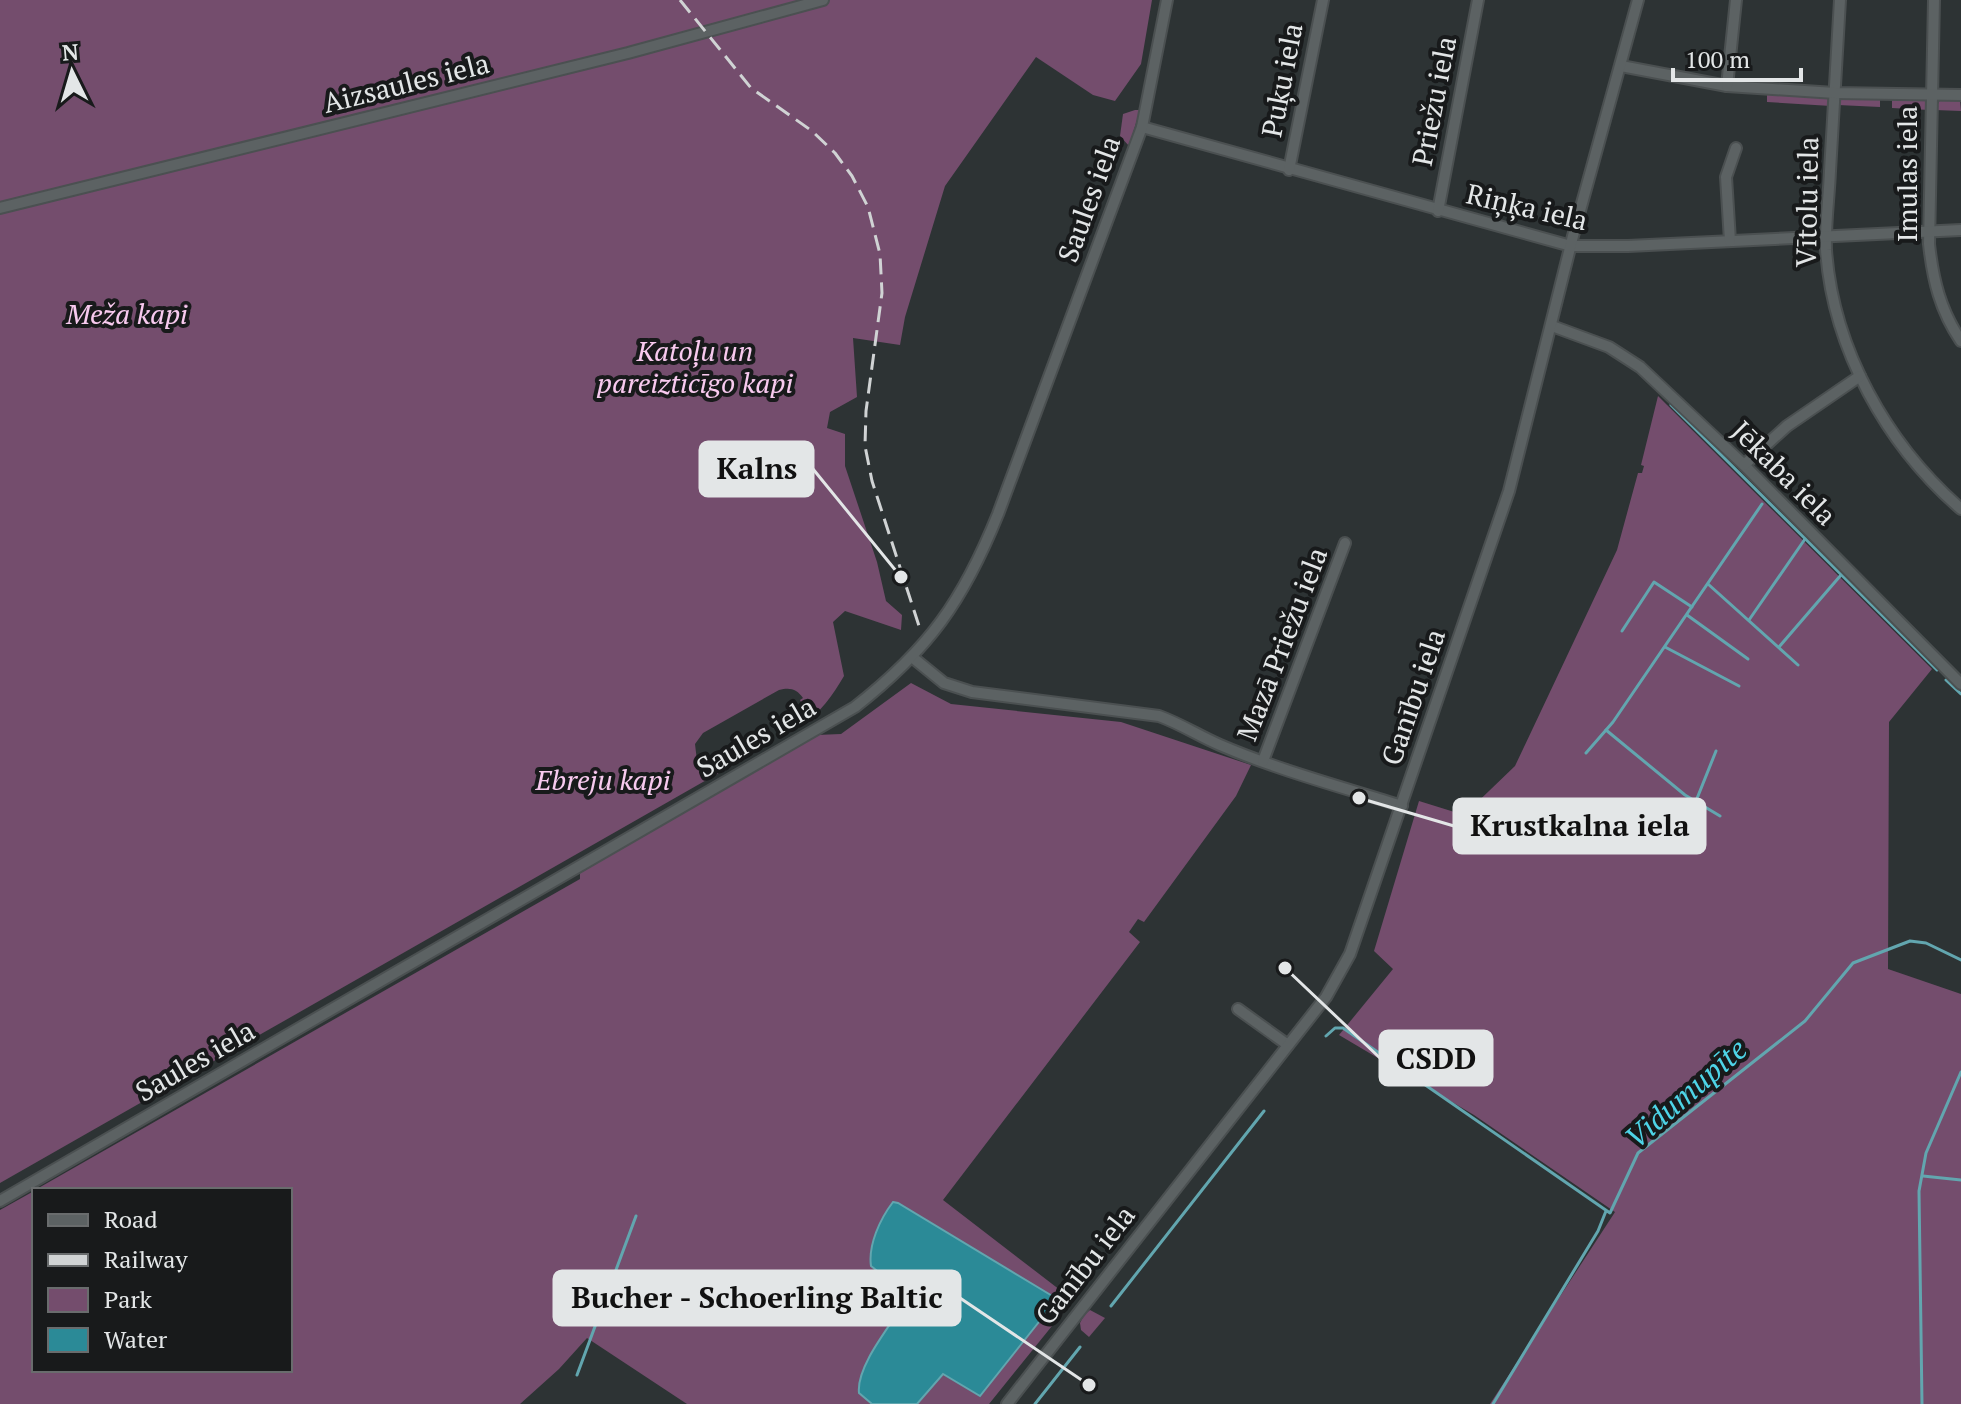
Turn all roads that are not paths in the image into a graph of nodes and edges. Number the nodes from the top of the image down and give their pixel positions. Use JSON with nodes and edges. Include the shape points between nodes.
{"nodes":[{"id":1,"x":823,"y":0,"type":"edge"},
{"id":2,"x":1167,"y":0,"type":"edge"},
{"id":3,"x":1323,"y":0,"type":"edge"},
{"id":4,"x":1478,"y":0,"type":"edge"},
{"id":5,"x":1638,"y":0,"type":"edge"},
{"id":6,"x":1736,"y":0,"type":"edge"},
{"id":7,"x":1840,"y":0,"type":"edge"},
{"id":8,"x":1934,"y":0,"type":"edge"},
{"id":9,"x":1621,"y":66,"type":"junction"},
{"id":10,"x":1727,"y":86,"type":"junction"},
{"id":11,"x":1835,"y":93,"type":"junction"},
{"id":12,"x":1931,"y":94,"type":"junction"},
{"id":13,"x":1961,"y":95,"type":"edge"},
{"id":14,"x":1142,"y":127,"type":"junction"},
{"id":15,"x":1736,"y":148,"type":"dead end"},
{"id":16,"x":1289,"y":170,"type":"junction"},
{"id":17,"x":0,"y":208,"type":"edge"},
{"id":18,"x":1438,"y":211,"type":"junction"},
{"id":19,"x":1961,"y":230,"type":"edge"},
{"id":20,"x":1929,"y":232,"type":"junction"},
{"id":21,"x":1826,"y":236,"type":"junction"},
{"id":22,"x":1730,"y":241,"type":"junction"},
{"id":23,"x":1571,"y":246,"type":"junction"},
{"id":24,"x":1552,"y":326,"type":"junction"},
{"id":25,"x":1961,"y":341,"type":"edge"},
{"id":26,"x":1860,"y":376,"type":"junction"},
{"id":27,"x":1744,"y":465,"type":"junction"},
{"id":28,"x":1961,"y":509,"type":"edge"},
{"id":29,"x":1345,"y":543,"type":"dead end"},
{"id":30,"x":912,"y":657,"type":"junction"},
{"id":31,"x":1961,"y":684,"type":"edge"},
{"id":32,"x":1263,"y":761,"type":"junction"},
{"id":33,"x":1402,"y":806,"type":"junction"},
{"id":34,"x":1238,"y":1009,"type":"dead end"},
{"id":35,"x":1288,"y":1045,"type":"junction"},
{"id":36,"x":0,"y":1201,"type":"edge"},
{"id":37,"x":1007,"y":1404,"type":"edge"}],
"edges":[{"from":1,"to":17,"type":"street","name":"Aizsaules iela"},
{"from":2,"to":14,"type":"street","name":"Saules iela"},
{"from":3,"to":16,"type":"street","name":"Puķu iela"},
{"from":4,"to":18,"type":"street","name":"Priežu iela"},
{"from":5,"to":9,"type":"street","name":"Ganību iela"},
{"from":6,"to":10,"type":"street"},
{"from":7,"to":11,"type":"street","name":"Vītolu iela"},
{"from":8,"to":12,"type":"street","name":"Imulas iela"},
{"from":9,"to":10,"type":"street"},
{"from":9,"to":23,"type":"street","name":"Ganību iela"},
{"from":10,"to":11,"type":"street"},
{"from":11,"to":12,"type":"street"},
{"from":11,"to":21,"type":"street","name":"Vītolu iela"},
{"from":12,"to":13,"type":"street"},
{"from":12,"to":20,"type":"street","name":"Imulas iela"},
{"from":14,"to":16,"type":"street","name":"Riņķa iela"},
{"from":14,"to":30,"type":"street","name":"Saules iela","via":[[978,563],[947,617]]},
{"from":15,"to":22,"type":"street","via":[[1726,177]]},
{"from":16,"to":18,"type":"street","name":"Riņķa iela"},
{"from":18,"to":23,"type":"street","name":"Riņķa iela"},
{"from":19,"to":20,"type":"street","name":"Riņķa iela"},
{"from":20,"to":21,"type":"street","name":"Riņķa iela"},
{"from":20,"to":25,"type":"street","name":"Imulas iela","via":[[1940,304]]},
{"from":21,"to":22,"type":"street","name":"Riņķa iela"},
{"from":21,"to":26,"type":"street","name":"Vītolu iela","via":[[1836,312]]},
{"from":22,"to":23,"type":"street","name":"Riņķa iela"},
{"from":23,"to":24,"type":"street","name":"Ganību iela"},
{"from":24,"to":27,"type":"street","name":"Jēkaba iela","via":[[1609,347],[1640,367]]},
{"from":24,"to":33,"type":"street","name":"Ganību iela","via":[[1509,491]]},
{"from":26,"to":27,"type":"street","via":[[1787,426]]},
{"from":26,"to":28,"type":"street","name":"Vītolu iela","via":[[1902,446]]},
{"from":27,"to":31,"type":"street","name":"Jēkaba iela"},
{"from":29,"to":32,"type":"street","name":"Mazā Priežu iela"},
{"from":30,"to":32,"type":"street","via":[[944,683],[972,692],[1159,716]]},
{"from":30,"to":36,"type":"street","name":"Saules iela","via":[[840,716]]},
{"from":32,"to":33,"type":"street"},
{"from":33,"to":35,"type":"street","name":"Ganību iela","via":[[1350,954],[1326,997]]},
{"from":34,"to":35,"type":"street"},
{"from":35,"to":37,"type":"street","name":"Ganību iela"}]}
